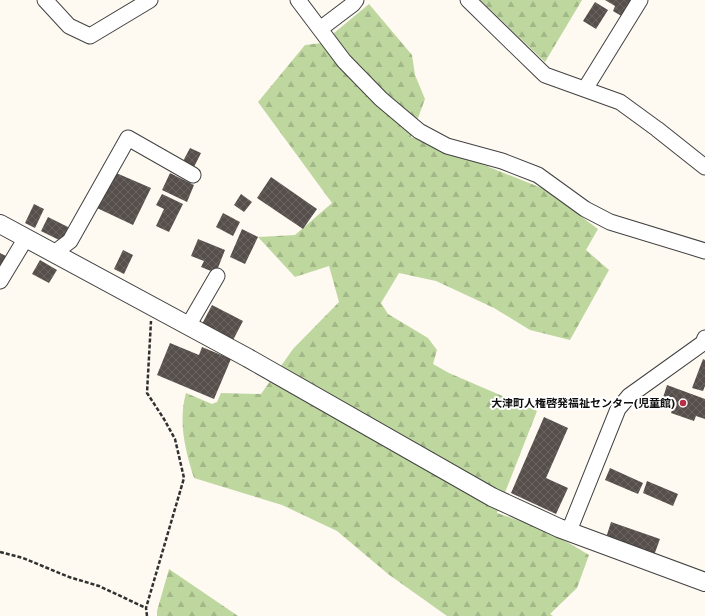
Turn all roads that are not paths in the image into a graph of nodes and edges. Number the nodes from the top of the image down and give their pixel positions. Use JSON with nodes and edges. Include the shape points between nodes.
{"nodes":[{"id":1,"x":45,"y":0,"type":"edge"},
{"id":2,"x":150,"y":0,"type":"edge"},
{"id":3,"x":298,"y":0,"type":"edge"},
{"id":4,"x":356,"y":0,"type":"edge"},
{"id":5,"x":468,"y":0,"type":"edge"},
{"id":6,"x":640,"y":0,"type":"edge"},
{"id":7,"x":320,"y":29,"type":"junction"},
{"id":8,"x":585,"y":89,"type":"junction"},
{"id":9,"x":705,"y":167,"type":"edge"},
{"id":10,"x":193,"y":175,"type":"dead end"},
{"id":11,"x":0,"y":224,"type":"edge"},
{"id":12,"x":26,"y":238,"type":"junction"},
{"id":13,"x":705,"y":251,"type":"edge"},
{"id":14,"x":54,"y":253,"type":"junction"},
{"id":15,"x":217,"y":276,"type":"dead end"},
{"id":16,"x":0,"y":281,"type":"edge"},
{"id":17,"x":188,"y":326,"type":"junction"},
{"id":18,"x":705,"y":338,"type":"edge"},
{"id":19,"x":569,"y":531,"type":"junction"},
{"id":20,"x":705,"y":582,"type":"edge"}],
"edges":[{"from":1,"to":2,"type":"street","via":[[69,26],[90,36]]},
{"from":3,"to":7,"type":"street"},
{"from":4,"to":7,"type":"street"},
{"from":5,"to":8,"type":"street","via":[[544,74]]},
{"from":6,"to":8,"type":"street"},
{"from":7,"to":13,"type":"street","via":[[344,61],[381,99],[419,131],[447,146],[502,161],[538,175],[585,209],[610,222]]},
{"from":8,"to":9,"type":"street","via":[[620,102]]},
{"from":10,"to":14,"type":"street","via":[[128,138],[70,241]]},
{"from":11,"to":12,"type":"street"},
{"from":12,"to":14,"type":"street"},
{"from":12,"to":16,"type":"street"},
{"from":14,"to":17,"type":"street"},
{"from":15,"to":17,"type":"street"},
{"from":17,"to":19,"type":"street","via":[[492,497]]},
{"from":18,"to":19,"type":"street","via":[[703,343],[629,396],[618,409]]},
{"from":19,"to":20,"type":"street"}]}
